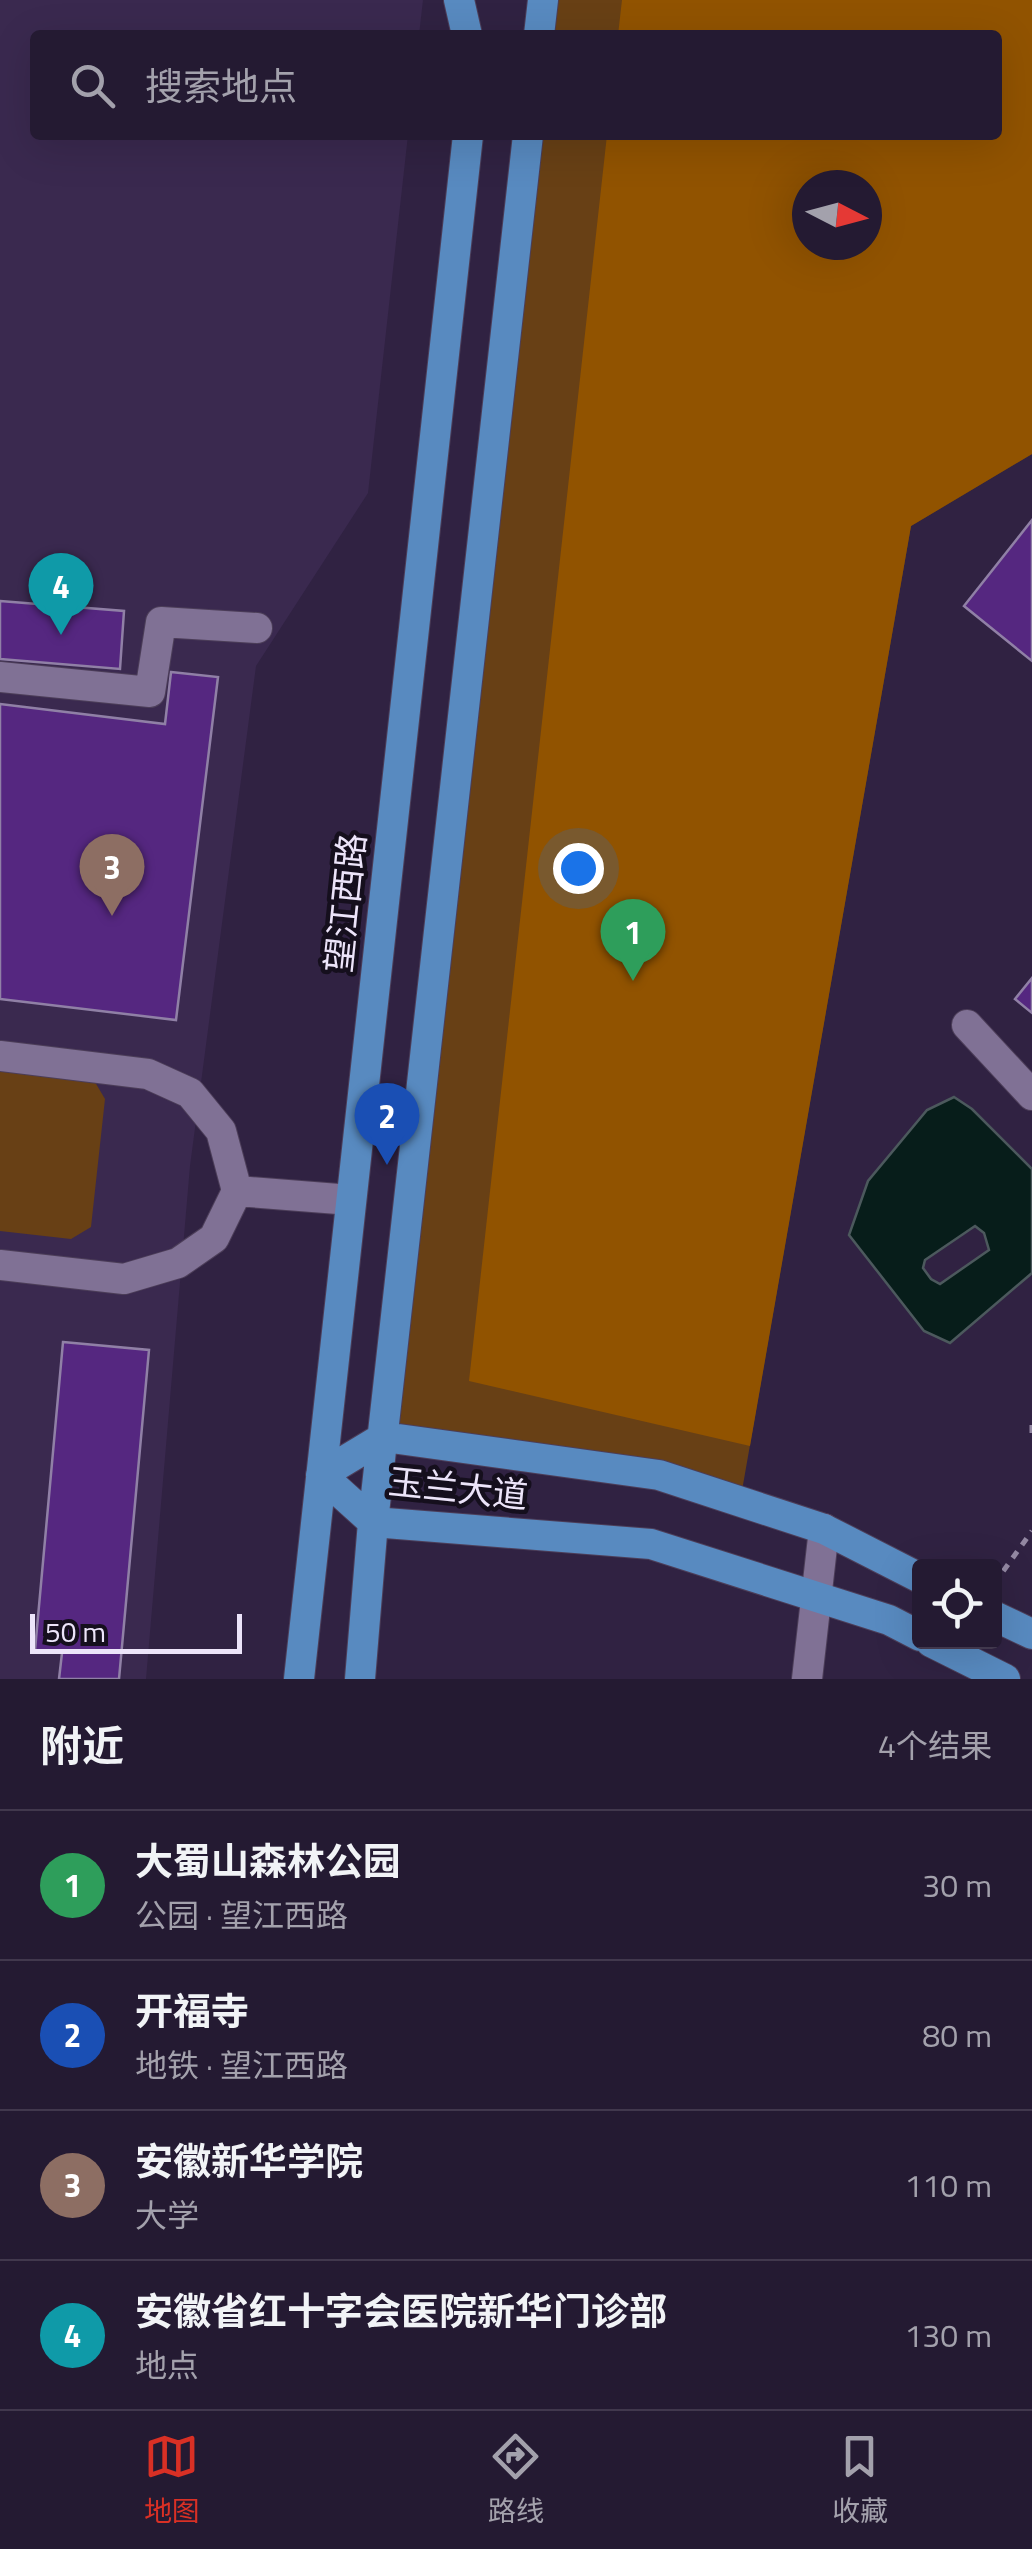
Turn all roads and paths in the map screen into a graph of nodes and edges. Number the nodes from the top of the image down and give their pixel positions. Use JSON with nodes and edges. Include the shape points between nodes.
{"nodes":[{"id":1,"x":460,"y":0,"type":"edge"},
{"id":2,"x":482,"y":0,"type":"edge"},
{"id":3,"x":466,"y":30,"type":"edge"},
{"id":4,"x":479,"y":30,"type":"edge"},
{"id":5,"x":467,"y":140,"type":"edge"},
{"id":6,"x":527,"y":140,"type":"edge"},
{"id":7,"x":257,"y":628,"type":"dead end"},
{"id":8,"x":0,"y":677,"type":"edge"},
{"id":9,"x":967,"y":1025,"type":"dead end"},
{"id":10,"x":0,"y":1056,"type":"edge"},
{"id":11,"x":1032,"y":1095,"type":"edge"},
{"id":12,"x":236,"y":1191,"type":"junction"},
{"id":13,"x":351,"y":1200,"type":"junction"},
{"id":14,"x":0,"y":1265,"type":"edge"},
{"id":15,"x":1032,"y":1425,"type":"edge"},
{"id":16,"x":1032,"y":1433,"type":"edge"},
{"id":17,"x":384,"y":1437,"type":"junction"},
{"id":18,"x":322,"y":1474,"type":"junction"},
{"id":19,"x":374,"y":1522,"type":"junction"},
{"id":20,"x":824,"y":1530,"type":"junction"},
{"id":21,"x":1032,"y":1532,"type":"edge"},
{"id":22,"x":1002,"y":1573,"type":"edge"},
{"id":23,"x":912,"y":1574,"type":"edge"},
{"id":24,"x":816,"y":1597,"type":"junction"},
{"id":25,"x":1002,"y":1620,"type":"edge"},
{"id":26,"x":912,"y":1632,"type":"edge"},
{"id":27,"x":1032,"y":1634,"type":"edge"},
{"id":28,"x":945,"y":1649,"type":"edge"},
{"id":29,"x":299,"y":1679,"type":"edge"},
{"id":30,"x":360,"y":1679,"type":"edge"},
{"id":31,"x":807,"y":1679,"type":"edge"},
{"id":32,"x":1006,"y":1679,"type":"edge"}],
"edges":[{"from":1,"to":3,"type":"main road"},
{"from":2,"to":4,"type":"main road"},
{"from":5,"to":13,"type":"main road","name":"望江西路"},
{"from":6,"to":17,"type":"main road"},
{"from":7,"to":8,"type":"street","via":[[160,622],[150,692]]},
{"from":9,"to":11,"type":"street"},
{"from":10,"to":12,"type":"street","via":[[148,1074],[190,1093],[221,1131]]},
{"from":12,"to":13,"type":"street"},
{"from":12,"to":14,"type":"street","via":[[214,1238],[178,1264],[124,1279]]},
{"from":13,"to":18,"type":"main road","name":"望江西路"},
{"from":15,"to":16,"type":"path"},
{"from":17,"to":18,"type":"main road","name":"玉兰大道"},
{"from":17,"to":19,"type":"main road"},
{"from":17,"to":20,"type":"main road","name":"玉兰大道","via":[[658,1475]]},
{"from":18,"to":19,"type":"main road","name":"玉兰大道"},
{"from":18,"to":29,"type":"main road","name":"望江西路"},
{"from":19,"to":24,"type":"main road","name":"玉兰大道","via":[[651,1544]]},
{"from":19,"to":30,"type":"main road"},
{"from":20,"to":23,"type":"main road","name":"玉兰大道"},
{"from":20,"to":24,"type":"street"},
{"from":21,"to":22,"type":"path"},
{"from":24,"to":26,"type":"main road","name":"玉兰大道"},
{"from":24,"to":31,"type":"street"},
{"from":25,"to":27,"type":"main road"},
{"from":28,"to":32,"type":"main road"}]}
